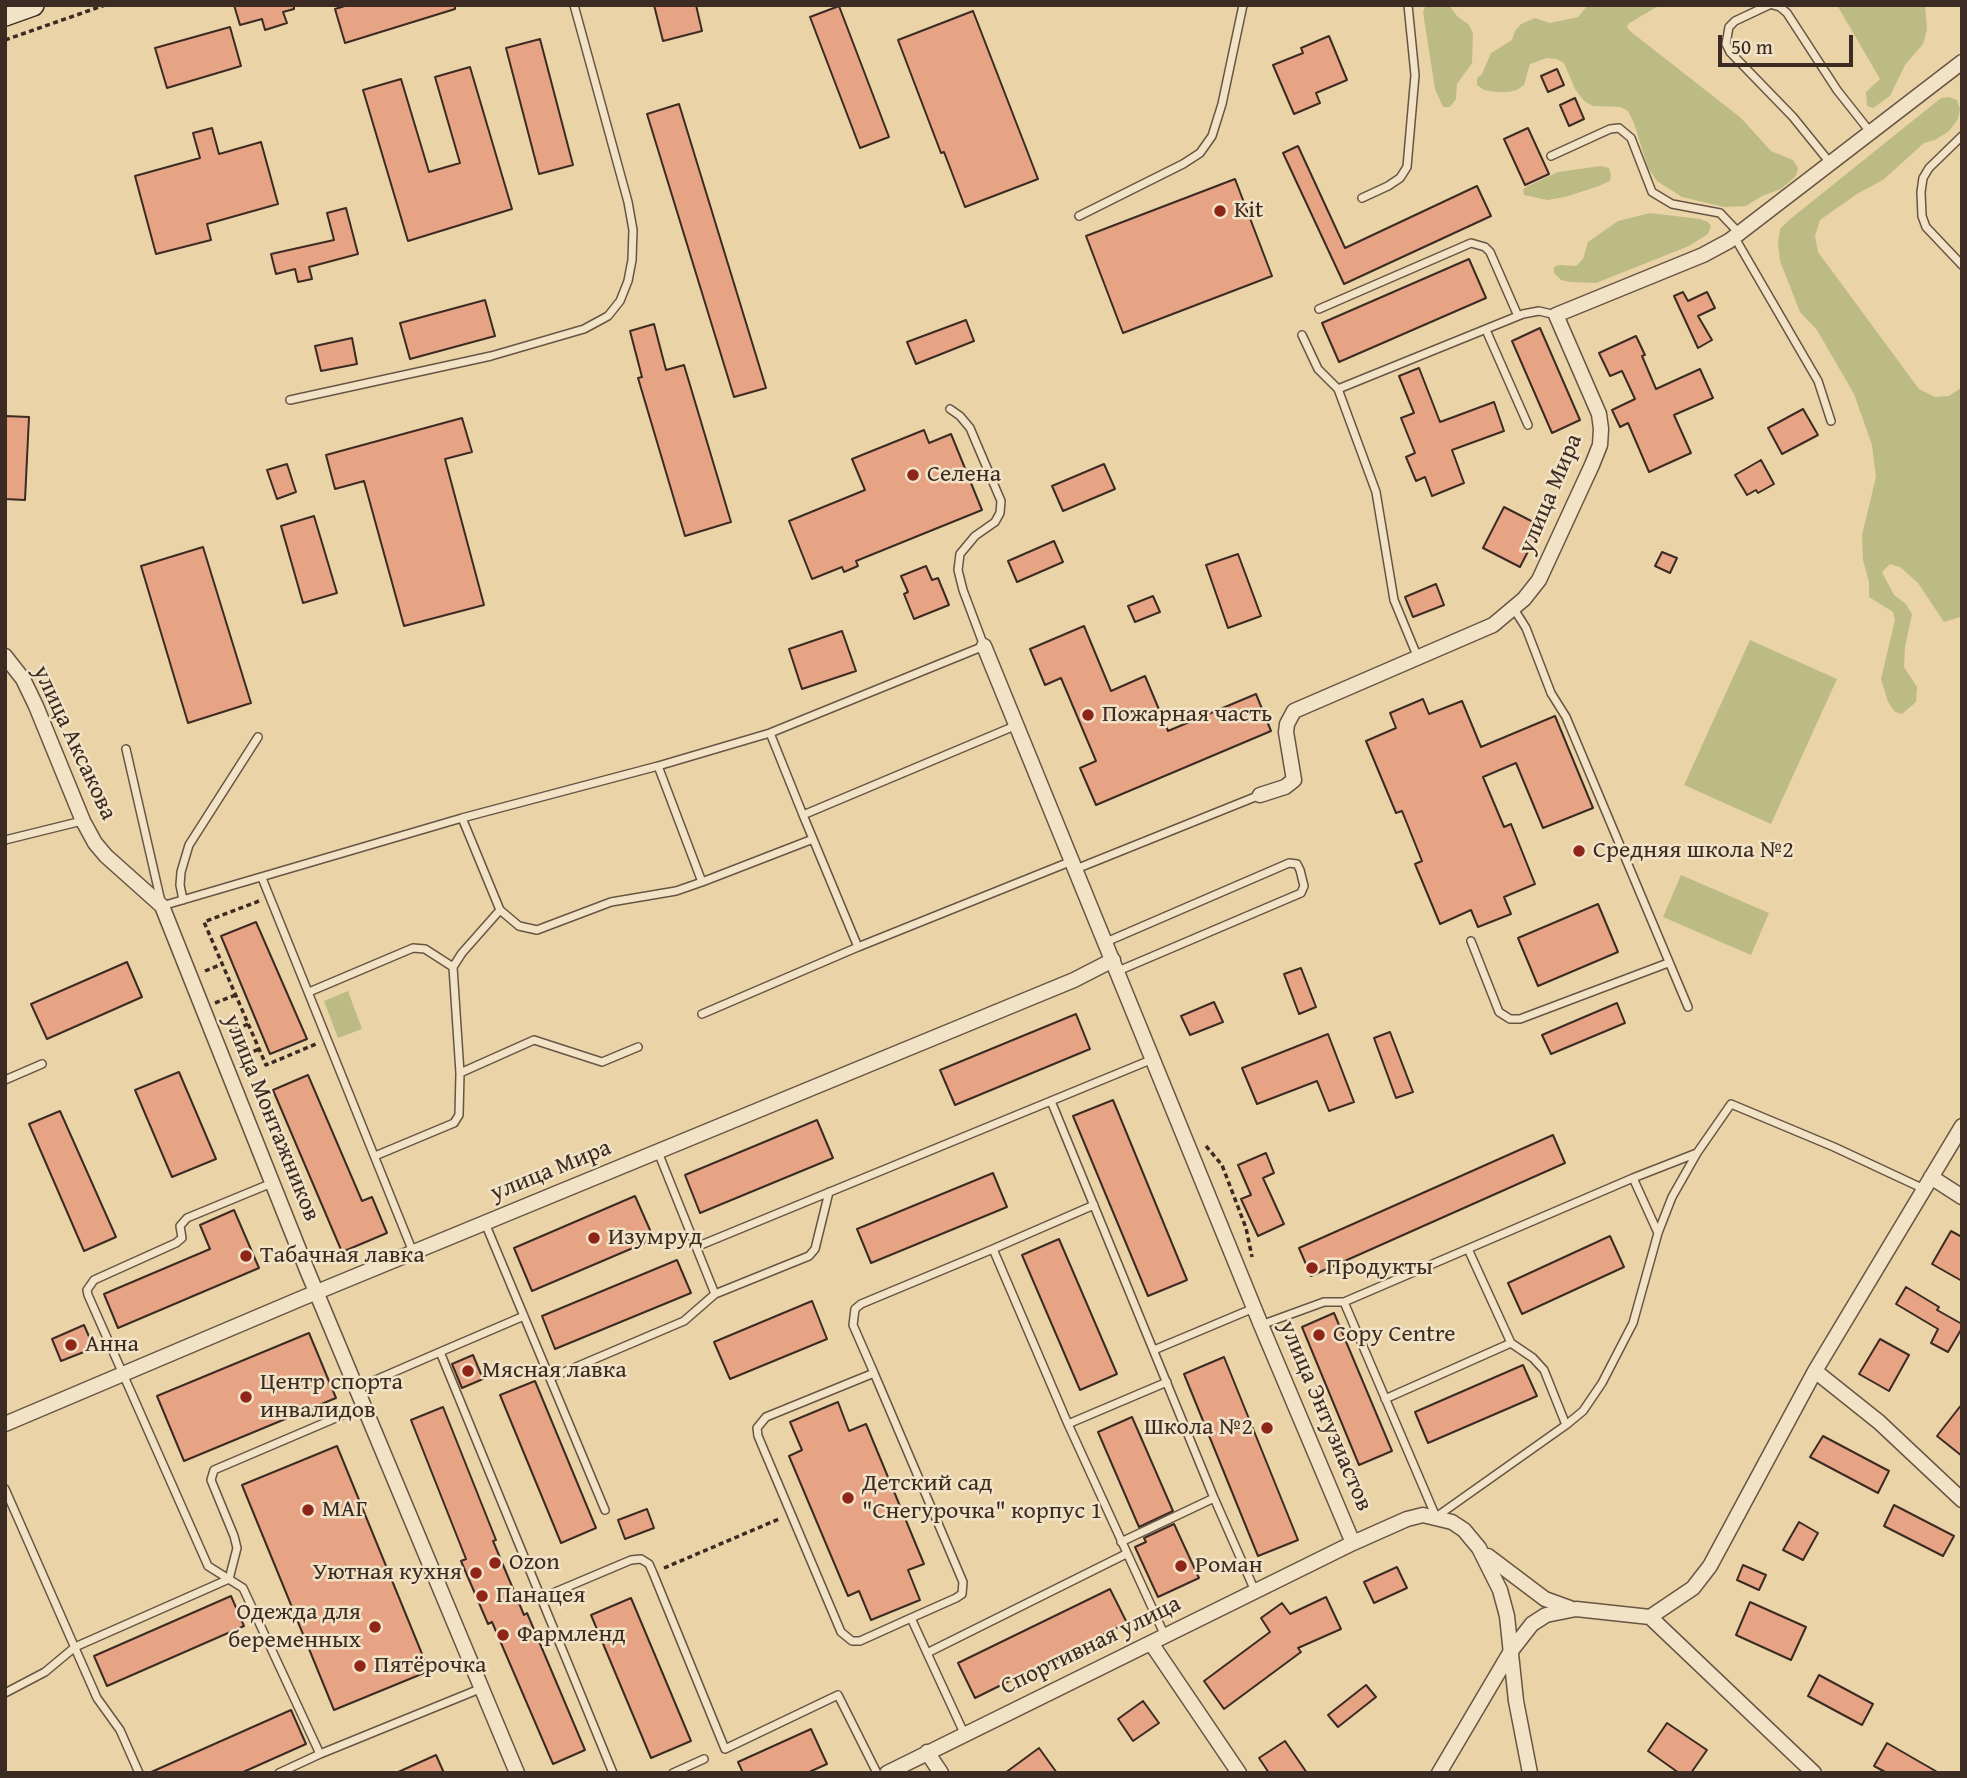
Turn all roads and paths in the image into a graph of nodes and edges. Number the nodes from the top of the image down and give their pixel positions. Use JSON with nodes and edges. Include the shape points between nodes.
{"nodes":[{"id":1,"x":33,"y":5,"type":"edge"},
{"id":2,"x":105,"y":5,"type":"edge"},
{"id":3,"x":574,"y":5,"type":"edge"},
{"id":4,"x":1243,"y":5,"type":"edge"},
{"id":5,"x":1408,"y":5,"type":"edge"},
{"id":6,"x":1771,"y":5,"type":"edge"},
{"id":7,"x":5,"y":15,"type":"edge"},
{"id":8,"x":5,"y":40,"type":"edge"},
{"id":9,"x":1962,"y":62,"type":"edge"},
{"id":10,"x":1871,"y":134,"type":"junction"},
{"id":11,"x":1962,"y":135,"type":"edge"},
{"id":12,"x":1551,"y":156,"type":"dead end"},
{"id":13,"x":1831,"y":164,"type":"junction"},
{"id":14,"x":1362,"y":198,"type":"dead end"},
{"id":15,"x":1079,"y":216,"type":"dead end"},
{"id":16,"x":1737,"y":236,"type":"junction"},
{"id":17,"x":1962,"y":265,"type":"edge"},
{"id":18,"x":1319,"y":309,"type":"dead end"},
{"id":19,"x":1556,"y":315,"type":"junction"},
{"id":20,"x":1518,"y":316,"type":"junction"},
{"id":21,"x":1486,"y":330,"type":"junction"},
{"id":22,"x":1302,"y":335,"type":"dead end"},
{"id":23,"x":1338,"y":389,"type":"junction"},
{"id":24,"x":290,"y":400,"type":"dead end"},
{"id":25,"x":950,"y":409,"type":"dead end"},
{"id":26,"x":1831,"y":421,"type":"dead end"},
{"id":27,"x":1528,"y":425,"type":"dead end"},
{"id":28,"x":1514,"y":609,"type":"junction"},
{"id":29,"x":984,"y":646,"type":"junction"},
{"id":30,"x":5,"y":656,"type":"edge"},
{"id":31,"x":1418,"y":658,"type":"junction"},
{"id":32,"x":1017,"y":725,"type":"junction"},
{"id":33,"x":770,"y":733,"type":"junction"},
{"id":34,"x":258,"y":737,"type":"dead end"},
{"id":35,"x":126,"y":749,"type":"dead end"},
{"id":36,"x":658,"y":766,"type":"junction"},
{"id":37,"x":1260,"y":795,"type":"joint"},
{"id":38,"x":803,"y":815,"type":"junction"},
{"id":39,"x":462,"y":818,"type":"junction"},
{"id":40,"x":83,"y":821,"type":"junction"},
{"id":41,"x":813,"y":839,"type":"junction"},
{"id":42,"x":5,"y":840,"type":"edge"},
{"id":43,"x":1074,"y":865,"type":"junction"},
{"id":44,"x":262,"y":878,"type":"junction"},
{"id":45,"x":702,"y":882,"type":"junction"},
{"id":46,"x":270,"y":897,"type":"junction"},
{"id":47,"x":183,"y":900,"type":"junction"},
{"id":48,"x":162,"y":906,"type":"junction"},
{"id":49,"x":500,"y":909,"type":"junction"},
{"id":50,"x":1471,"y":941,"type":"dead end"},
{"id":51,"x":1106,"y":942,"type":"junction"},
{"id":52,"x":858,"y":947,"type":"junction"},
{"id":53,"x":1668,"y":963,"type":"junction"},
{"id":54,"x":1115,"y":965,"type":"junction"},
{"id":55,"x":453,"y":967,"type":"junction"},
{"id":56,"x":309,"y":992,"type":"junction"},
{"id":57,"x":1688,"y":1007,"type":"dead end"},
{"id":58,"x":702,"y":1014,"type":"dead end"},
{"id":59,"x":248,"y":1024,"type":"junction"},
{"id":60,"x":215,"y":1039,"type":"junction"},
{"id":61,"x":327,"y":1039,"type":"junction"},
{"id":62,"x":638,"y":1047,"type":"dead end"},
{"id":63,"x":259,"y":1049,"type":"junction"},
{"id":64,"x":1153,"y":1059,"type":"junction"},
{"id":65,"x":41,"y":1064,"type":"dead end"},
{"id":66,"x":225,"y":1064,"type":"junction"},
{"id":67,"x":460,"y":1073,"type":"junction"},
{"id":68,"x":5,"y":1080,"type":"edge"},
{"id":69,"x":1051,"y":1101,"type":"junction"},
{"id":70,"x":1962,"y":1126,"type":"edge"},
{"id":71,"x":1200,"y":1140,"type":"dead end"},
{"id":72,"x":658,"y":1152,"type":"junction"},
{"id":73,"x":1696,"y":1153,"type":"junction"},
{"id":74,"x":374,"y":1156,"type":"junction"},
{"id":75,"x":1633,"y":1178,"type":"junction"},
{"id":76,"x":272,"y":1183,"type":"junction"},
{"id":77,"x":1928,"y":1183,"type":"junction"},
{"id":78,"x":829,"y":1192,"type":"junction"},
{"id":79,"x":1962,"y":1197,"type":"edge"},
{"id":80,"x":1094,"y":1205,"type":"junction"},
{"id":81,"x":485,"y":1223,"type":"junction"},
{"id":82,"x":1658,"y":1233,"type":"junction"},
{"id":83,"x":696,"y":1247,"type":"junction"},
{"id":84,"x":993,"y":1249,"type":"junction"},
{"id":85,"x":1468,"y":1249,"type":"junction"},
{"id":86,"x":413,"y":1252,"type":"junction"},
{"id":87,"x":1253,"y":1262,"type":"dead end"},
{"id":88,"x":317,"y":1292,"type":"junction"},
{"id":89,"x":715,"y":1294,"type":"junction"},
{"id":90,"x":1344,"y":1302,"type":"junction"},
{"id":91,"x":1254,"y":1308,"type":"junction"},
{"id":92,"x":524,"y":1316,"type":"junction"},
{"id":93,"x":1261,"y":1325,"type":"junction"},
{"id":94,"x":1511,"y":1343,"type":"junction"},
{"id":95,"x":1154,"y":1350,"type":"junction"},
{"id":96,"x":440,"y":1352,"type":"junction"},
{"id":97,"x":1815,"y":1371,"type":"junction"},
{"id":98,"x":123,"y":1373,"type":"junction"},
{"id":99,"x":874,"y":1373,"type":"junction"},
{"id":100,"x":550,"y":1378,"type":"junction"},
{"id":101,"x":1167,"y":1382,"type":"junction"},
{"id":102,"x":357,"y":1388,"type":"junction"},
{"id":103,"x":1385,"y":1399,"type":"junction"},
{"id":104,"x":365,"y":1406,"type":"junction"},
{"id":105,"x":5,"y":1424,"type":"edge"},
{"id":106,"x":1068,"y":1424,"type":"junction"},
{"id":107,"x":1566,"y":1425,"type":"junction"},
{"id":108,"x":5,"y":1489,"type":"edge"},
{"id":109,"x":1214,"y":1498,"type":"junction"},
{"id":110,"x":1962,"y":1500,"type":"edge"},
{"id":111,"x":605,"y":1510,"type":"dead end"},
{"id":112,"x":791,"y":1514,"type":"junction"},
{"id":113,"x":1436,"y":1517,"type":"junction"},
{"id":114,"x":1121,"y":1542,"type":"junction"},
{"id":115,"x":1353,"y":1542,"type":"junction"},
{"id":116,"x":1479,"y":1548,"type":"junction"},
{"id":117,"x":1126,"y":1554,"type":"junction"},
{"id":118,"x":653,"y":1573,"type":"junction"},
{"id":119,"x":229,"y":1579,"type":"junction"},
{"id":120,"x":1255,"y":1591,"type":"junction"},
{"id":121,"x":541,"y":1598,"type":"junction"},
{"id":122,"x":1576,"y":1609,"type":"junction"},
{"id":123,"x":911,"y":1618,"type":"junction"},
{"id":124,"x":1650,"y":1618,"type":"junction"},
{"id":125,"x":1165,"y":1636,"type":"junction"},
{"id":126,"x":1151,"y":1643,"type":"junction"},
{"id":127,"x":75,"y":1647,"type":"junction"},
{"id":128,"x":1511,"y":1651,"type":"junction"},
{"id":129,"x":927,"y":1653,"type":"junction"},
{"id":130,"x":482,"y":1688,"type":"junction"},
{"id":131,"x":5,"y":1693,"type":"edge"},
{"id":132,"x":964,"y":1733,"type":"junction"},
{"id":133,"x":927,"y":1752,"type":"junction"},
{"id":134,"x":320,"y":1754,"type":"junction"},
{"id":135,"x":704,"y":1759,"type":"dead end"},
{"id":136,"x":139,"y":1773,"type":"edge"},
{"id":137,"x":279,"y":1773,"type":"edge"},
{"id":138,"x":517,"y":1773,"type":"edge"},
{"id":139,"x":613,"y":1773,"type":"edge"},
{"id":140,"x":673,"y":1773,"type":"edge"},
{"id":141,"x":877,"y":1773,"type":"edge"},
{"id":142,"x":887,"y":1773,"type":"edge"},
{"id":143,"x":941,"y":1773,"type":"edge"},
{"id":144,"x":1239,"y":1773,"type":"edge"},
{"id":145,"x":1440,"y":1773,"type":"edge"},
{"id":146,"x":1530,"y":1773,"type":"edge"},
{"id":147,"x":1814,"y":1773,"type":"edge"}],
"edges":[{"from":1,"to":7,"type":"street"},
{"from":2,"to":8,"type":"path"},
{"from":3,"to":24,"type":"lane","via":[[631,220],[632,260],[620,301],[608,316],[584,329],[491,356]]},
{"from":4,"to":15,"type":"lane","via":[[1222,104],[1212,136],[1200,153]]},
{"from":5,"to":14,"type":"lane","via":[[1415,75],[1407,167],[1400,178]]},
{"from":6,"to":10,"type":"lane","via":[[1787,13]]},
{"from":6,"to":13,"type":"lane","via":[[1735,21],[1726,44]]},
{"from":9,"to":10,"type":"street"},
{"from":10,"to":13,"type":"street"},
{"from":11,"to":17,"type":"lane","via":[[1929,168],[1921,192],[1926,227]]},
{"from":12,"to":16,"type":"lane","via":[[1619,128],[1631,138],[1652,192],[1672,204],[1720,213]]},
{"from":13,"to":16,"type":"street"},
{"from":16,"to":19,"type":"street","via":[[1703,255]]},
{"from":16,"to":26,"type":"lane","via":[[1818,381]]},
{"from":18,"to":20,"type":"lane","via":[[1478,243],[1490,252]]},
{"from":19,"to":20,"type":"lane","via":[[1539,311]]},
{"from":19,"to":28,"type":"street","name":"улица Мира","via":[[1599,414],[1600,445],[1539,580]]},
{"from":20,"to":21,"type":"lane"},
{"from":21,"to":23,"type":"lane"},
{"from":21,"to":27,"type":"lane"},
{"from":22,"to":23,"type":"lane","via":[[1312,360]]},
{"from":23,"to":31,"type":"lane","via":[[1376,492],[1392,592]]},
{"from":25,"to":29,"type":"lane","via":[[970,428],[1000,501],[995,522],[965,546],[958,570]]},
{"from":28,"to":31,"type":"street","name":"улица Мира","via":[[1493,625]]},
{"from":28,"to":53,"type":"lane","via":[[1566,717]]},
{"from":29,"to":32,"type":"street","name":"улица Энтузиастов"},
{"from":29,"to":33,"type":"lane"},
{"from":30,"to":40,"type":"street","name":"улица Аксакова","via":[[36,706]]},
{"from":31,"to":37,"type":"street","name":"улица Мира","via":[[1294,711],[1286,732],[1294,780]]},
{"from":32,"to":38,"type":"lane"},
{"from":32,"to":43,"type":"street","name":"улица Энтузиастов"},
{"from":33,"to":36,"type":"lane"},
{"from":33,"to":38,"type":"lane"},
{"from":34,"to":47,"type":"lane","via":[[189,845],[181,872]]},
{"from":35,"to":48,"type":"lane"},
{"from":36,"to":39,"type":"lane"},
{"from":36,"to":45,"type":"lane"},
{"from":37,"to":43,"type":"lane"},
{"from":38,"to":41,"type":"lane"},
{"from":39,"to":44,"type":"lane"},
{"from":39,"to":49,"type":"lane"},
{"from":40,"to":42,"type":"lane"},
{"from":40,"to":48,"type":"street","name":"улица Аксакова","via":[[106,856]]},
{"from":41,"to":45,"type":"lane"},
{"from":41,"to":52,"type":"lane"},
{"from":43,"to":51,"type":"street","name":"улица Энтузиастов"},
{"from":43,"to":52,"type":"lane"},
{"from":44,"to":46,"type":"lane"},
{"from":44,"to":47,"type":"lane"},
{"from":45,"to":49,"type":"lane","via":[[611,902],[537,930],[519,926]]},
{"from":46,"to":56,"type":"lane"},
{"from":46,"to":59,"type":"path","via":[[204,922]]},
{"from":47,"to":48,"type":"lane"},
{"from":48,"to":60,"type":"street","name":"улица Монтажников"},
{"from":49,"to":55,"type":"lane"},
{"from":50,"to":53,"type":"lane","via":[[1499,1012],[1510,1019],[1520,1020]]},
{"from":51,"to":54,"type":"street","name":"улица Энтузиастов"},
{"from":51,"to":54,"type":"lane","via":[[1289,863],[1300,870],[1301,893]]},
{"from":52,"to":58,"type":"lane"},
{"from":53,"to":57,"type":"lane"},
{"from":54,"to":64,"type":"street","name":"улица Энтузиастов"},
{"from":54,"to":72,"type":"street","name":"улица Мира"},
{"from":55,"to":56,"type":"lane","via":[[425,949],[413,948]]},
{"from":55,"to":67,"type":"lane"},
{"from":56,"to":61,"type":"lane"},
{"from":59,"to":60,"type":"path"},
{"from":59,"to":63,"type":"path"},
{"from":60,"to":66,"type":"street","name":"улица Монтажников"},
{"from":61,"to":63,"type":"path","via":[[266,1065]]},
{"from":61,"to":74,"type":"lane"},
{"from":62,"to":67,"type":"lane","via":[[602,1062],[534,1040]]},
{"from":63,"to":66,"type":"path"},
{"from":64,"to":69,"type":"lane"},
{"from":64,"to":91,"type":"street","name":"улица Энтузиастов"},
{"from":65,"to":68,"type":"lane"},
{"from":66,"to":76,"type":"street","name":"улица Монтажников"},
{"from":67,"to":74,"type":"lane","via":[[459,1115],[454,1123]]},
{"from":69,"to":78,"type":"lane"},
{"from":69,"to":80,"type":"lane"},
{"from":70,"to":77,"type":"street"},
{"from":71,"to":87,"type":"path","via":[[1222,1165],[1246,1228]]},
{"from":72,"to":81,"type":"street","name":"улица Мира"},
{"from":72,"to":83,"type":"lane"},
{"from":73,"to":75,"type":"lane"},
{"from":73,"to":77,"type":"lane","via":[[1731,1104]]},
{"from":73,"to":82,"type":"lane"},
{"from":74,"to":86,"type":"lane"},
{"from":75,"to":82,"type":"lane"},
{"from":75,"to":85,"type":"lane"},
{"from":76,"to":88,"type":"street","name":"улица Монтажников"},
{"from":76,"to":98,"type":"lane","via":[[187,1218],[176,1243],[89,1283],[88,1296]]},
{"from":77,"to":79,"type":"street"},
{"from":77,"to":97,"type":"street"},
{"from":78,"to":83,"type":"lane"},
{"from":78,"to":89,"type":"lane","via":[[815,1249],[809,1256]]},
{"from":80,"to":84,"type":"lane"},
{"from":80,"to":95,"type":"lane"},
{"from":81,"to":86,"type":"street","name":"улица Мира"},
{"from":81,"to":92,"type":"lane"},
{"from":82,"to":107,"type":"lane","via":[[1623,1346],[1583,1411]]},
{"from":83,"to":89,"type":"lane"},
{"from":84,"to":99,"type":"lane","via":[[855,1309],[853,1325]]},
{"from":84,"to":106,"type":"lane"},
{"from":85,"to":90,"type":"lane"},
{"from":85,"to":94,"type":"lane"},
{"from":86,"to":88,"type":"street","name":"улица Мира"},
{"from":88,"to":98,"type":"street","name":"улица Мира"},
{"from":88,"to":102,"type":"street","name":"улица Монтажников"},
{"from":89,"to":100,"type":"lane","via":[[684,1321]]},
{"from":90,"to":93,"type":"lane","via":[[1324,1302]]},
{"from":90,"to":103,"type":"lane"},
{"from":91,"to":93,"type":"street","name":"улица Энтузиастов"},
{"from":91,"to":95,"type":"lane"},
{"from":92,"to":96,"type":"lane"},
{"from":92,"to":100,"type":"lane"},
{"from":93,"to":115,"type":"street","name":"улица Энтузиастов"},
{"from":94,"to":103,"type":"lane"},
{"from":94,"to":107,"type":"lane","via":[[1544,1370]]},
{"from":95,"to":101,"type":"lane"},
{"from":96,"to":102,"type":"lane"},
{"from":96,"to":121,"type":"lane"},
{"from":97,"to":110,"type":"street","via":[[1879,1422]]},
{"from":97,"to":124,"type":"street","via":[[1710,1566],[1693,1588]]},
{"from":98,"to":105,"type":"street","name":"улица Мира"},
{"from":98,"to":119,"type":"lane","via":[[208,1566]]},
{"from":99,"to":112,"type":"lane","via":[[761,1421],[758,1436]]},
{"from":99,"to":123,"type":"lane","via":[[963,1582],[957,1598]]},
{"from":100,"to":111,"type":"lane"},
{"from":101,"to":106,"type":"lane"},
{"from":101,"to":109,"type":"lane"},
{"from":102,"to":104,"type":"street","name":"улица Монтажников"},
{"from":103,"to":113,"type":"lane"},
{"from":104,"to":119,"type":"lane","via":[[214,1470],[211,1480],[237,1548]]},
{"from":104,"to":130,"type":"street","name":"улица Монтажников"},
{"from":106,"to":114,"type":"lane"},
{"from":107,"to":113,"type":"lane"},
{"from":108,"to":127,"type":"lane"},
{"from":109,"to":114,"type":"lane"},
{"from":109,"to":120,"type":"lane"},
{"from":112,"to":118,"type":"path"},
{"from":112,"to":123,"type":"lane","via":[[846,1638],[860,1641]]},
{"from":113,"to":115,"type":"street","name":"улица Энтузиастов","via":[[1407,1519]]},
{"from":113,"to":116,"type":"street","via":[[1464,1530]]},
{"from":114,"to":117,"type":"lane"},
{"from":115,"to":120,"type":"street","name":"Спортивная улица"},
{"from":116,"to":122,"type":"street","via":[[1545,1599]]},
{"from":116,"to":128,"type":"street","via":[[1500,1590]]},
{"from":117,"to":125,"type":"lane"},
{"from":117,"to":129,"type":"lane"},
{"from":118,"to":121,"type":"lane","via":[[641,1559],[631,1560]]},
{"from":118,"to":141,"type":"lane","via":[[725,1749],[838,1695]]},
{"from":119,"to":127,"type":"lane"},
{"from":119,"to":134,"type":"lane","via":[[243,1588]]},
{"from":120,"to":125,"type":"street","name":"Спортивная улица"},
{"from":121,"to":139,"type":"lane"},
{"from":122,"to":124,"type":"street"},
{"from":122,"to":128,"type":"street","via":[[1546,1615],[1523,1633]]},
{"from":123,"to":129,"type":"lane"},
{"from":124,"to":147,"type":"street"},
{"from":125,"to":126,"type":"street","name":"Спортивная улица"},
{"from":126,"to":132,"type":"street","name":"Спортивная улица"},
{"from":126,"to":144,"type":"street"},
{"from":127,"to":131,"type":"lane","via":[[45,1672]]},
{"from":127,"to":136,"type":"lane"},
{"from":128,"to":145,"type":"street"},
{"from":128,"to":146,"type":"street"},
{"from":129,"to":132,"type":"lane"},
{"from":130,"to":134,"type":"lane"},
{"from":130,"to":138,"type":"street","name":"улица Монтажников"},
{"from":132,"to":133,"type":"street","name":"Спортивная улица"},
{"from":133,"to":142,"type":"street","name":"Спортивная улица"},
{"from":133,"to":143,"type":"street"},
{"from":134,"to":137,"type":"lane"},
{"from":135,"to":140,"type":"lane"}]}
